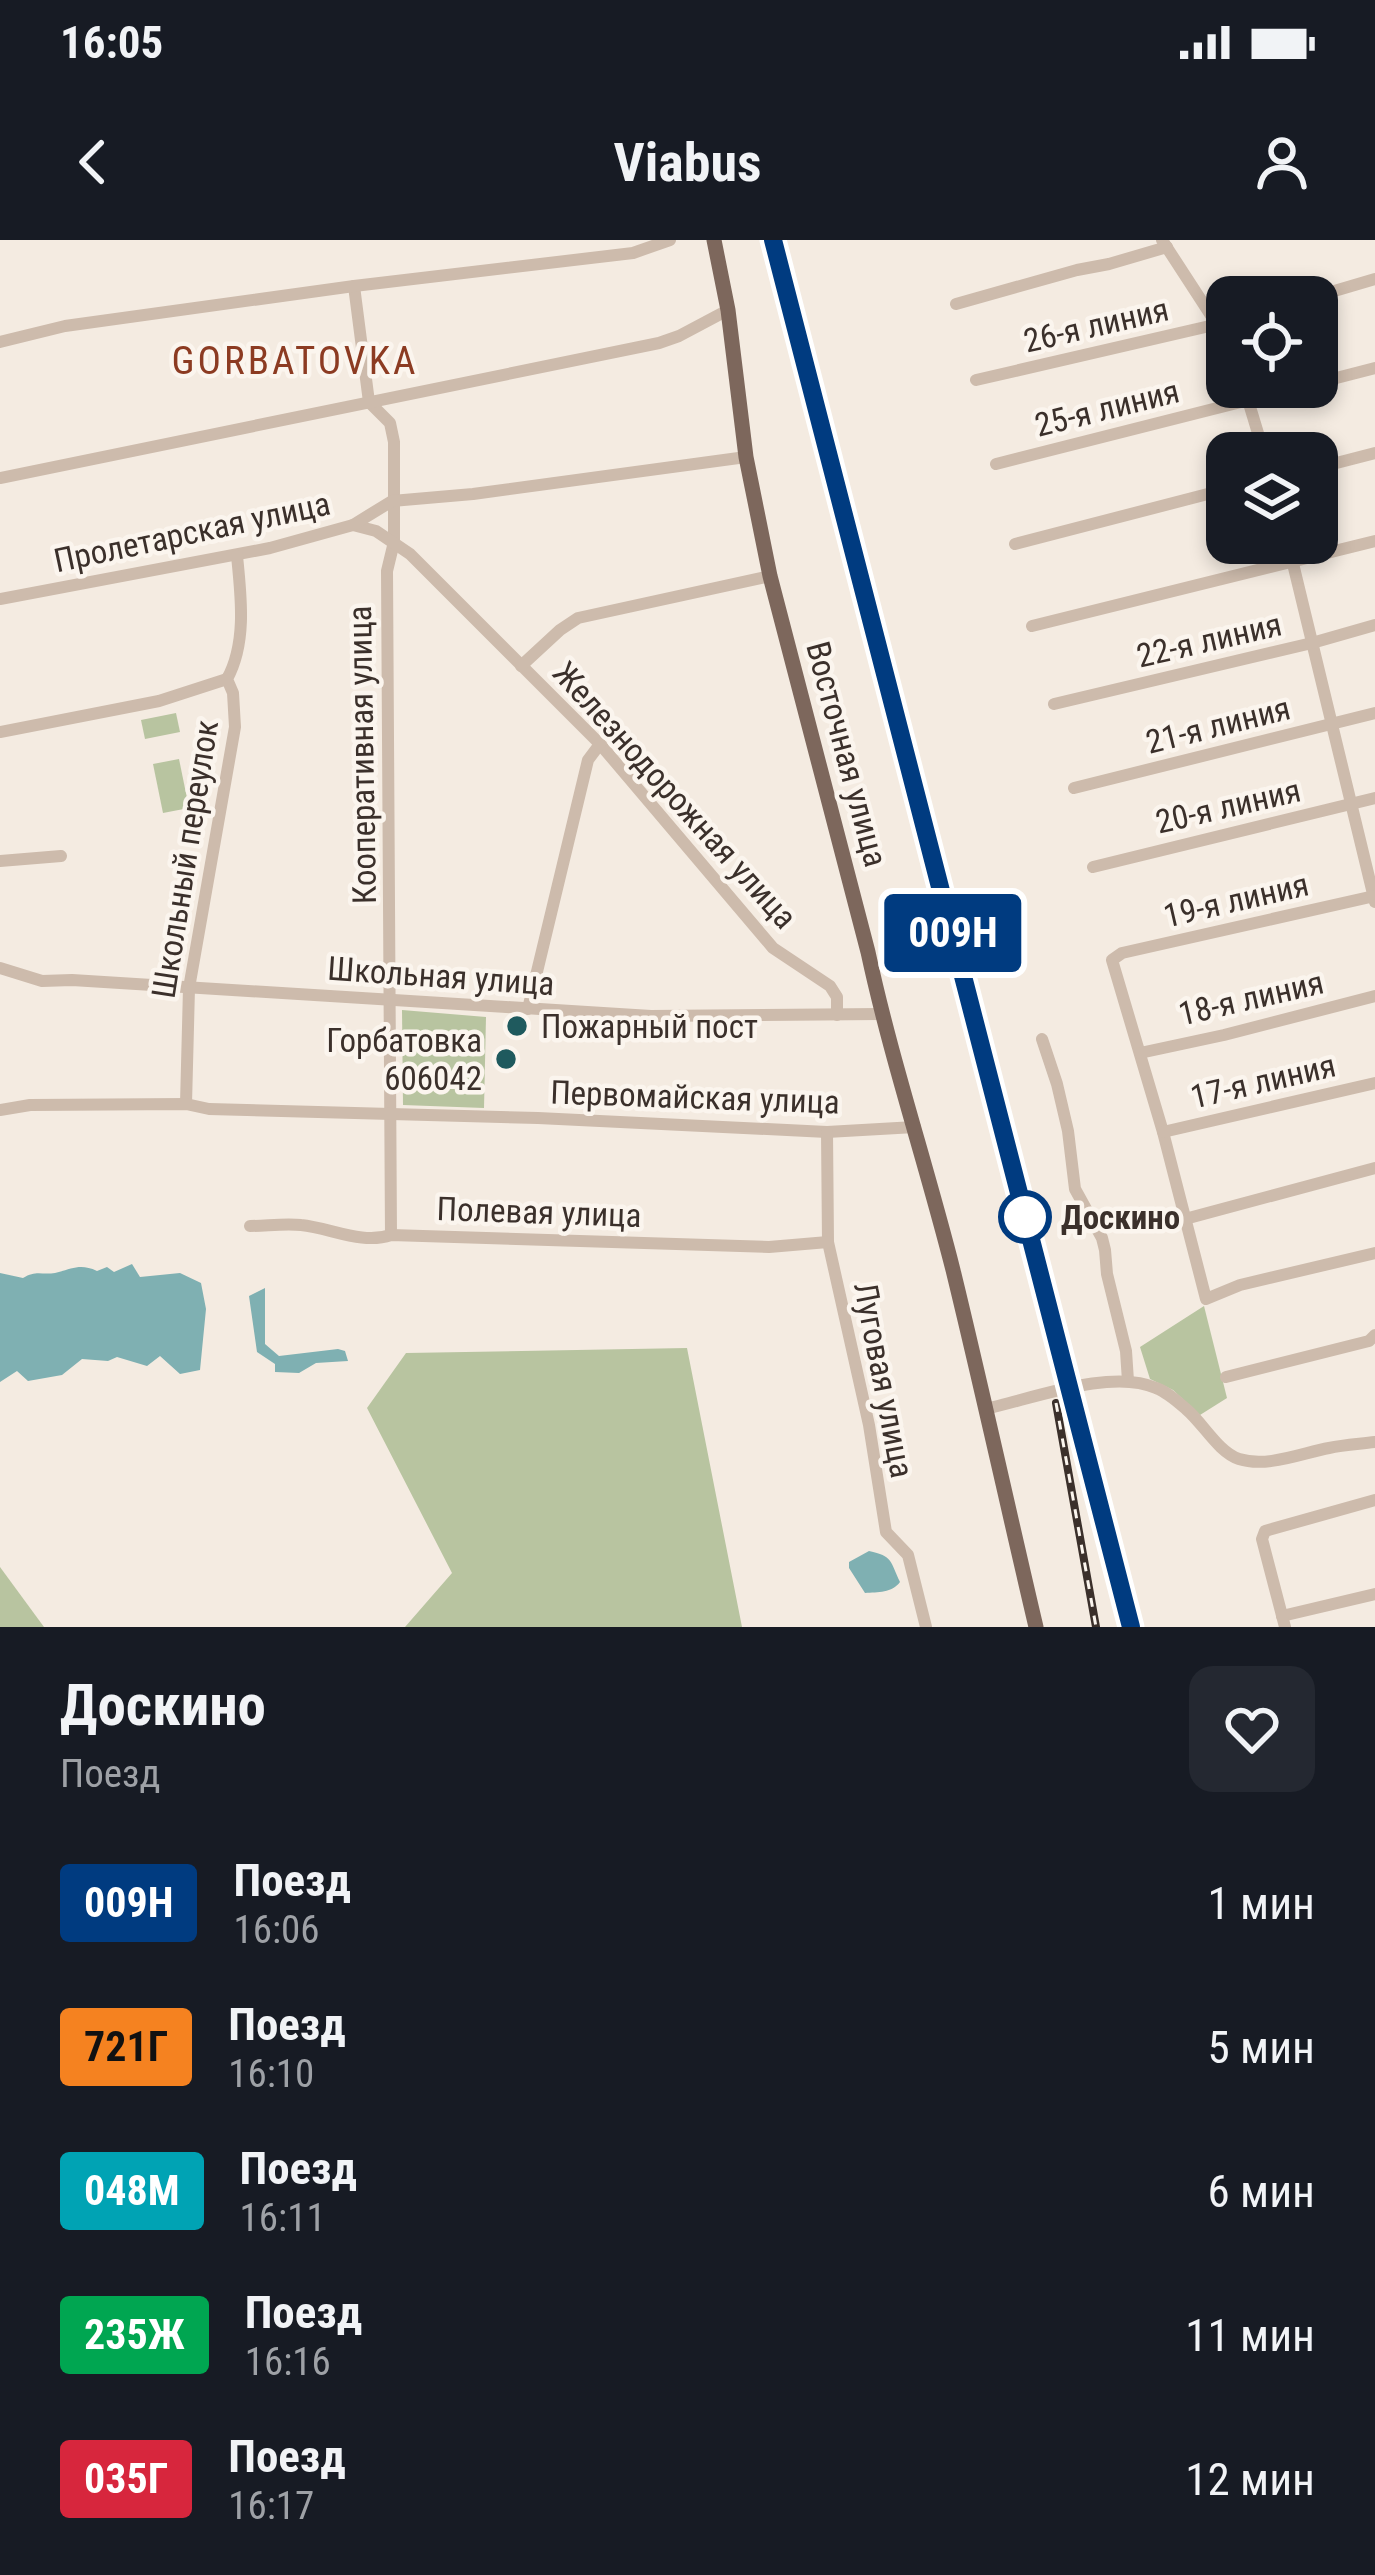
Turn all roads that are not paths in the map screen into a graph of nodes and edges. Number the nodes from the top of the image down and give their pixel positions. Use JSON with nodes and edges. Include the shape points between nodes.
{"nodes":[{"id":1,"x":670,"y":240,"type":"edge"},
{"id":2,"x":714,"y":240,"type":"edge"},
{"id":3,"x":1165,"y":244,"type":"edge"},
{"id":4,"x":1375,"y":279,"type":"edge"},
{"id":5,"x":354,"y":286,"type":"junction"},
{"id":6,"x":1338,"y":290,"type":"edge"},
{"id":7,"x":1206,"y":301,"type":"edge"},
{"id":8,"x":956,"y":304,"type":"dead end"},
{"id":9,"x":728,"y":310,"type":"junction"},
{"id":10,"x":1206,"y":327,"type":"edge"},
{"id":11,"x":0,"y":342,"type":"edge"},
{"id":12,"x":1375,"y":368,"type":"edge"},
{"id":13,"x":1338,"y":378,"type":"edge"},
{"id":14,"x":976,"y":380,"type":"dead end"},
{"id":15,"x":369,"y":402,"type":"junction"},
{"id":16,"x":1206,"y":405,"type":"edge"},
{"id":17,"x":1375,"y":453,"type":"edge"},
{"id":18,"x":746,"y":457,"type":"junction"},
{"id":19,"x":1338,"y":463,"type":"edge"},
{"id":20,"x":996,"y":464,"type":"dead end"},
{"id":21,"x":0,"y":478,"type":"edge"},
{"id":22,"x":1206,"y":494,"type":"edge"},
{"id":23,"x":392,"y":501,"type":"junction"},
{"id":24,"x":353,"y":525,"type":"junction"},
{"id":25,"x":1375,"y":541,"type":"edge"},
{"id":26,"x":394,"y":542,"type":"junction"},
{"id":27,"x":1015,"y":544,"type":"dead end"},
{"id":28,"x":1338,"y":550,"type":"edge"},
{"id":29,"x":237,"y":556,"type":"junction"},
{"id":30,"x":1284,"y":564,"type":"edge"},
{"id":31,"x":1292,"y":564,"type":"edge"},
{"id":32,"x":770,"y":576,"type":"junction"},
{"id":33,"x":0,"y":599,"type":"edge"},
{"id":34,"x":1375,"y":625,"type":"edge"},
{"id":35,"x":1032,"y":626,"type":"dead end"},
{"id":36,"x":1312,"y":644,"type":"junction"},
{"id":37,"x":521,"y":666,"type":"junction"},
{"id":38,"x":226,"y":679,"type":"junction"},
{"id":39,"x":1054,"y":704,"type":"dead end"},
{"id":40,"x":1375,"y":712,"type":"edge"},
{"id":41,"x":1332,"y":724,"type":"junction"},
{"id":42,"x":0,"y":732,"type":"edge"},
{"id":43,"x":600,"y":744,"type":"junction"},
{"id":44,"x":1074,"y":788,"type":"dead end"},
{"id":45,"x":1375,"y":798,"type":"edge"},
{"id":46,"x":1352,"y":804,"type":"junction"},
{"id":47,"x":61,"y":856,"type":"dead end"},
{"id":48,"x":0,"y":861,"type":"edge"},
{"id":49,"x":1093,"y":867,"type":"dead end"},
{"id":50,"x":1374,"y":899,"type":"edge"},
{"id":51,"x":0,"y":968,"type":"edge"},
{"id":52,"x":190,"y":988,"type":"junction"},
{"id":53,"x":1375,"y":997,"type":"edge"},
{"id":54,"x":392,"y":1000,"type":"junction"},
{"id":55,"x":528,"y":1009,"type":"junction"},
{"id":56,"x":880,"y":1014,"type":"junction"},
{"id":57,"x":837,"y":1015,"type":"junction"},
{"id":58,"x":1042,"y":1039,"type":"dead end"},
{"id":59,"x":1140,"y":1053,"type":"junction"},
{"id":60,"x":1375,"y":1083,"type":"edge"},
{"id":61,"x":186,"y":1104,"type":"junction"},
{"id":62,"x":0,"y":1110,"type":"edge"},
{"id":63,"x":390,"y":1114,"type":"junction"},
{"id":64,"x":915,"y":1127,"type":"junction"},
{"id":65,"x":827,"y":1132,"type":"junction"},
{"id":66,"x":1162,"y":1132,"type":"junction"},
{"id":67,"x":1375,"y":1168,"type":"edge"},
{"id":68,"x":1185,"y":1219,"type":"junction"},
{"id":69,"x":250,"y":1226,"type":"dead end"},
{"id":70,"x":392,"y":1235,"type":"junction"},
{"id":71,"x":829,"y":1242,"type":"junction"},
{"id":72,"x":1375,"y":1253,"type":"edge"},
{"id":73,"x":1375,"y":1335,"type":"edge"},
{"id":74,"x":1226,"y":1377,"type":"dead end"},
{"id":75,"x":1128,"y":1381,"type":"junction"},
{"id":76,"x":985,"y":1409,"type":"junction"},
{"id":77,"x":1375,"y":1442,"type":"edge"},
{"id":78,"x":1375,"y":1500,"type":"edge"},
{"id":79,"x":1375,"y":1594,"type":"edge"},
{"id":80,"x":1283,"y":1622,"type":"edge"},
{"id":81,"x":926,"y":1627,"type":"edge"},
{"id":82,"x":1036,"y":1627,"type":"edge"}],
"edges":[{"from":1,"to":5,"type":"street","via":[[633,254]]},
{"from":2,"to":9,"type":"main road","name":"Восточная улица"},
{"from":3,"to":7,"type":"street"},
{"from":3,"to":8,"type":"street"},
{"from":4,"to":6,"type":"street"},
{"from":5,"to":11,"type":"street"},
{"from":5,"to":15,"type":"street","name":"Кооперативная улица"},
{"from":9,"to":15,"type":"street","via":[[658,343]]},
{"from":9,"to":18,"type":"main road","name":"Восточная улица"},
{"from":10,"to":14,"type":"street","name":"26-я линия"},
{"from":12,"to":13,"type":"street"},
{"from":15,"to":21,"type":"street"},
{"from":15,"to":23,"type":"street","name":"Кооперативная улица","via":[[390,423]]},
{"from":16,"to":20,"type":"street","name":"25-я линия"},
{"from":17,"to":19,"type":"street"},
{"from":18,"to":23,"type":"street","name":"Пролетарская улица"},
{"from":18,"to":32,"type":"main road","name":"Восточная улица"},
{"from":22,"to":27,"type":"street"},
{"from":23,"to":24,"type":"street","name":"Пролетарская улица"},
{"from":23,"to":26,"type":"street","name":"Кооперативная улица"},
{"from":24,"to":26,"type":"street","name":"Железнодорожная улица"},
{"from":24,"to":29,"type":"street","name":"Пролетарская улица"},
{"from":25,"to":28,"type":"street"},
{"from":26,"to":37,"type":"street","name":"Железнодорожная улица"},
{"from":26,"to":54,"type":"street","name":"Кооперативная улица","via":[[387,571]]},
{"from":29,"to":33,"type":"street","name":"Пролетарская улица"},
{"from":29,"to":38,"type":"street","name":"Школьный переулок","via":[[241,640]]},
{"from":30,"to":35,"type":"street"},
{"from":31,"to":36,"type":"street"},
{"from":32,"to":37,"type":"street","via":[[578,618]]},
{"from":32,"to":56,"type":"main road","name":"Восточная улица"},
{"from":34,"to":36,"type":"street","name":"22-я линия"},
{"from":36,"to":39,"type":"street","name":"22-я линия"},
{"from":36,"to":41,"type":"street"},
{"from":37,"to":43,"type":"street","name":"Железнодорожная улица"},
{"from":38,"to":42,"type":"street"},
{"from":38,"to":52,"type":"street","name":"Школьный переулок","via":[[236,727]]},
{"from":40,"to":41,"type":"street","name":"21-я линия"},
{"from":41,"to":44,"type":"street","name":"21-я линия"},
{"from":41,"to":46,"type":"street"},
{"from":43,"to":55,"type":"street","via":[[588,760]]},
{"from":43,"to":57,"type":"street","name":"Железнодорожная улица","via":[[773,947],[830,986]]},
{"from":45,"to":46,"type":"street","name":"20-я линия"},
{"from":46,"to":49,"type":"street","name":"20-я линия"},
{"from":46,"to":50,"type":"street"},
{"from":47,"to":48,"type":"street"},
{"from":50,"to":59,"type":"street","name":"19-я линия","via":[[1122,953],[1112,960]]},
{"from":51,"to":52,"type":"street","name":"Школьная улица","via":[[42,981]]},
{"from":52,"to":54,"type":"street","name":"Школьная улица"},
{"from":52,"to":61,"type":"street","name":"Школьный переулок"},
{"from":53,"to":59,"type":"street","name":"18-я линия"},
{"from":54,"to":55,"type":"street","name":"Школьная улица"},
{"from":54,"to":63,"type":"street","name":"Кооперативная улица"},
{"from":55,"to":57,"type":"street","name":"Школьная улица"},
{"from":56,"to":57,"type":"street","name":"Школьная улица"},
{"from":56,"to":64,"type":"main road","name":"Восточная улица"},
{"from":58,"to":75,"type":"street","via":[[1075,1189],[1102,1238]]},
{"from":59,"to":66,"type":"street"},
{"from":60,"to":66,"type":"street","name":"17-я линия"},
{"from":61,"to":62,"type":"street","name":"Первомайская улица"},
{"from":61,"to":63,"type":"street","name":"Первомайская улица"},
{"from":63,"to":65,"type":"street","name":"Первомайская улица"},
{"from":63,"to":70,"type":"street","name":"Кооперативная улица"},
{"from":64,"to":65,"type":"street","name":"Первомайская улица"},
{"from":64,"to":76,"type":"main road","name":"Восточная улица"},
{"from":65,"to":71,"type":"street","name":"Луговая улица"},
{"from":66,"to":68,"type":"street"},
{"from":67,"to":68,"type":"street"},
{"from":68,"to":72,"type":"street","via":[[1206,1298]]},
{"from":69,"to":70,"type":"street","name":"Полевая улица"},
{"from":70,"to":71,"type":"street","name":"Полевая улица"},
{"from":71,"to":81,"type":"street","name":"Луговая улица","via":[[886,1532],[908,1555]]},
{"from":73,"to":74,"type":"street"},
{"from":75,"to":76,"type":"street"},
{"from":75,"to":77,"type":"street","via":[[1169,1395],[1245,1461]]},
{"from":76,"to":82,"type":"main road","name":"Восточная улица"},
{"from":78,"to":80,"type":"street","via":[[1265,1531]]},
{"from":79,"to":80,"type":"street"}]}
